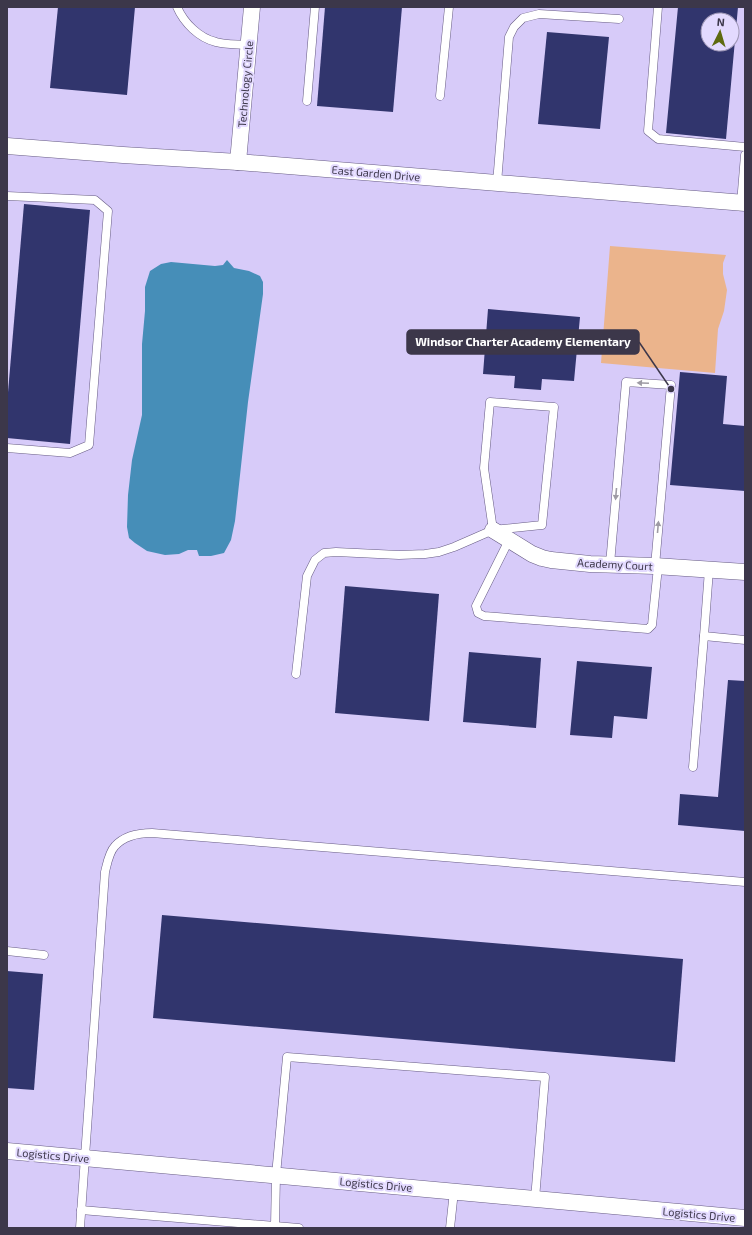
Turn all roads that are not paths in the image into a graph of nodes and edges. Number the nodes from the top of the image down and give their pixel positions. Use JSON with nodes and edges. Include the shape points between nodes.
{"nodes":[{"id":1,"x":177,"y":7,"type":"edge"},
{"id":2,"x":252,"y":7,"type":"edge"},
{"id":3,"x":316,"y":7,"type":"edge"},
{"id":4,"x":449,"y":7,"type":"edge"},
{"id":5,"x":658,"y":7,"type":"edge"},
{"id":6,"x":619,"y":19,"type":"dead end"},
{"id":7,"x":248,"y":45,"type":"junction"},
{"id":8,"x":440,"y":96,"type":"dead end"},
{"id":9,"x":308,"y":101,"type":"dead end"},
{"id":10,"x":7,"y":146,"type":"edge"},
{"id":11,"x":745,"y":147,"type":"edge"},
{"id":12,"x":745,"y":155,"type":"edge"},
{"id":13,"x":238,"y":162,"type":"junction"},
{"id":14,"x":497,"y":183,"type":"junction"},
{"id":15,"x":7,"y":196,"type":"edge"},
{"id":16,"x":743,"y":203,"type":"edge"},
{"id":17,"x":7,"y":448,"type":"edge"},
{"id":18,"x":493,"y":530,"type":"junction"},
{"id":19,"x":509,"y":540,"type":"junction"},
{"id":20,"x":610,"y":564,"type":"junction"},
{"id":21,"x":656,"y":566,"type":"junction"},
{"id":22,"x":709,"y":570,"type":"junction"},
{"id":23,"x":745,"y":572,"type":"edge"},
{"id":24,"x":704,"y":636,"type":"junction"},
{"id":25,"x":745,"y":640,"type":"edge"},
{"id":26,"x":296,"y":674,"type":"dead end"},
{"id":27,"x":693,"y":767,"type":"dead end"},
{"id":28,"x":745,"y":882,"type":"edge"},
{"id":29,"x":7,"y":951,"type":"edge"},
{"id":30,"x":44,"y":955,"type":"dead end"},
{"id":31,"x":7,"y":1151,"type":"edge"},
{"id":32,"x":85,"y":1158,"type":"junction"},
{"id":33,"x":276,"y":1175,"type":"junction"},
{"id":34,"x":454,"y":1192,"type":"junction"},
{"id":35,"x":536,"y":1199,"type":"junction"},
{"id":36,"x":81,"y":1210,"type":"junction"},
{"id":37,"x":745,"y":1218,"type":"edge"},
{"id":38,"x":275,"y":1227,"type":"edge"},
{"id":39,"x":80,"y":1228,"type":"edge"},
{"id":40,"x":299,"y":1228,"type":"edge"},
{"id":41,"x":450,"y":1228,"type":"edge"}],
"edges":[{"from":1,"to":7,"type":"lane","via":[[190,27],[204,38]]},
{"from":2,"to":7,"type":"street","name":"Technology Circle"},
{"from":3,"to":9,"type":"lane"},
{"from":4,"to":8,"type":"lane"},
{"from":5,"to":11,"type":"lane","via":[[648,131],[658,139]]},
{"from":6,"to":14,"type":"lane","via":[[539,14],[523,18],[514,27],[509,37]]},
{"from":7,"to":13,"type":"street","name":"Technology Circle"},
{"from":10,"to":13,"type":"street","name":"East Garden Drive"},
{"from":12,"to":16,"type":"lane"},
{"from":13,"to":14,"type":"street","name":"East Garden Drive"},
{"from":14,"to":16,"type":"street","name":"East Garden Drive"},
{"from":15,"to":17,"type":"lane","via":[[95,200],[108,211],[89,445],[70,453]]},
{"from":18,"to":18,"type":"lane","via":[[542,525],[554,407],[490,402],[484,468]]},
{"from":18,"to":19,"type":"street","name":"Academy Court"},
{"from":18,"to":26,"type":"lane","via":[[439,552],[399,555],[336,552],[324,553],[314,560],[307,576]]},
{"from":19,"to":20,"type":"street","name":"Academy Court","via":[[542,558]]},
{"from":19,"to":21,"type":"lane","via":[[476,606],[478,613],[484,616],[648,629],[652,625]]},
{"from":20,"to":21,"type":"street","name":"Academy Court"},
{"from":21,"to":20,"type":"lane","one_way":true,"via":[[672,385],[626,382]]},
{"from":21,"to":22,"type":"street","name":"Academy Court"},
{"from":22,"to":23,"type":"street","name":"Academy Court"},
{"from":22,"to":24,"type":"lane"},
{"from":24,"to":25,"type":"lane"},
{"from":24,"to":27,"type":"lane"},
{"from":28,"to":32,"type":"lane","via":[[152,832],[129,836],[114,846],[105,872]]},
{"from":29,"to":30,"type":"lane"},
{"from":31,"to":32,"type":"street","name":"Logistics Drive"},
{"from":32,"to":33,"type":"street","name":"Logistics Drive"},
{"from":32,"to":36,"type":"lane"},
{"from":33,"to":34,"type":"street","name":"Logistics Drive"},
{"from":33,"to":35,"type":"lane","via":[[287,1057],[545,1077]]},
{"from":33,"to":38,"type":"lane"},
{"from":34,"to":35,"type":"street","name":"Logistics Drive"},
{"from":34,"to":41,"type":"lane"},
{"from":35,"to":37,"type":"street","name":"Logistics Drive"},
{"from":36,"to":38,"type":"lane"},
{"from":36,"to":39,"type":"lane"},
{"from":38,"to":40,"type":"lane"}]}
